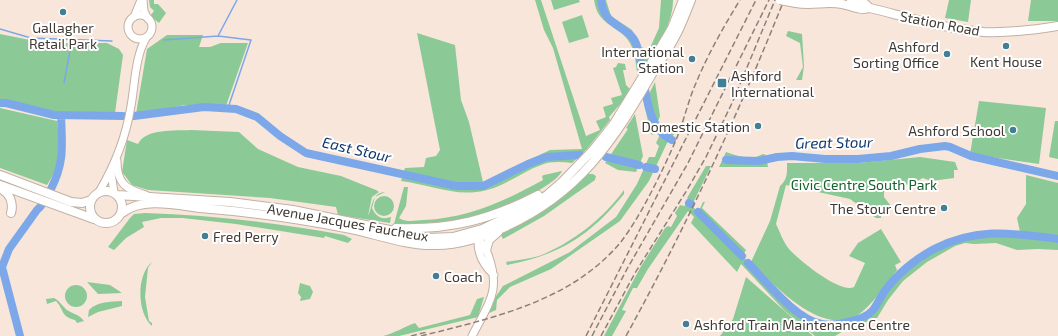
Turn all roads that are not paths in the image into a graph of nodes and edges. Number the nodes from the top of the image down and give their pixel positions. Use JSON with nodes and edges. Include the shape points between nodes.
{"nodes":[{"id":1,"x":142,"y":0,"type":"edge"},
{"id":2,"x":683,"y":0,"type":"edge"},
{"id":3,"x":691,"y":0,"type":"edge"},
{"id":4,"x":780,"y":0,"type":"edge"},
{"id":5,"x":851,"y":0,"type":"edge"},
{"id":6,"x":870,"y":8,"type":"junction"},
{"id":7,"x":134,"y":17,"type":"junction"},
{"id":8,"x":149,"y":19,"type":"junction"},
{"id":9,"x":1058,"y":26,"type":"edge"},
{"id":10,"x":132,"y":36,"type":"junction"},
{"id":11,"x":146,"y":38,"type":"junction"},
{"id":12,"x":139,"y":55,"type":"junction"},
{"id":13,"x":652,"y":67,"type":"junction"},
{"id":14,"x":615,"y":128,"type":"junction"},
{"id":15,"x":117,"y":157,"type":"junction"},
{"id":16,"x":111,"y":172,"type":"junction"},
{"id":17,"x":569,"y":174,"type":"junction"},
{"id":18,"x":0,"y":175,"type":"edge"},
{"id":19,"x":0,"y":185,"type":"edge"},
{"id":20,"x":0,"y":188,"type":"edge"},
{"id":21,"x":99,"y":192,"type":"junction"},
{"id":22,"x":116,"y":194,"type":"junction"},
{"id":23,"x":152,"y":196,"type":"junction"},
{"id":24,"x":47,"y":197,"type":"junction"},
{"id":25,"x":91,"y":200,"type":"junction"},
{"id":26,"x":11,"y":213,"type":"dead end"},
{"id":27,"x":122,"y":213,"type":"junction"},
{"id":28,"x":94,"y":219,"type":"junction"},
{"id":29,"x":375,"y":226,"type":"junction"},
{"id":30,"x":502,"y":228,"type":"junction"},
{"id":31,"x":477,"y":234,"type":"junction"},
{"id":32,"x":486,"y":250,"type":"junction"},
{"id":33,"x":494,"y":275,"type":"junction"},
{"id":34,"x":472,"y":336,"type":"edge"}],
"edges":[{"from":1,"to":7,"type":"main road"},
{"from":1,"to":8,"type":"main road"},
{"from":2,"to":13,"type":"main road","name":"Avenue Jacques Faucheux"},
{"from":3,"to":13,"type":"main road","name":"Avenue Jacques Faucheux","via":[[676,35]]},
{"from":4,"to":6,"type":"main road","name":"Station Road","bridge":true,"via":[[811,5],[832,3],[863,10]]},
{"from":5,"to":6,"type":"main road","name":"Station Road","via":[[863,2]]},
{"from":6,"to":9,"type":"main road","name":"Station Road","via":[[982,32]]},
{"from":7,"to":8,"type":"main road","via":[[140,15]]},
{"from":7,"to":10,"type":"main road","via":[[128,25]]},
{"from":8,"to":11,"type":"main road","via":[[152,29]]},
{"from":10,"to":11,"type":"main road"},
{"from":10,"to":12,"type":"main road"},
{"from":11,"to":12,"type":"main road"},
{"from":12,"to":15,"type":"main road","via":[[128,121]]},
{"from":13,"to":14,"type":"main road","name":"Avenue Jacques Faucheux","via":[[630,96]]},
{"from":13,"to":14,"type":"main road","name":"Avenue Jacques Faucheux","via":[[633,106]]},
{"from":14,"to":17,"type":"main road","name":"Avenue Jacques Faucheux"},
{"from":14,"to":30,"type":"main road","name":"Avenue Jacques Faucheux","via":[[580,176],[566,189],[547,204]]},
{"from":15,"to":16,"type":"main road"},
{"from":15,"to":23,"type":"main road","via":[[119,179],[124,185],[128,189]]},
{"from":16,"to":21,"type":"main road"},
{"from":16,"to":22,"type":"main road"},
{"from":17,"to":29,"type":"main road","via":[[529,200],[471,222],[428,228]]},
{"from":17,"to":31,"type":"main road","name":"Avenue Jacques Faucheux","via":[[547,195]]},
{"from":18,"to":24,"type":"main road"},
{"from":19,"to":24,"type":"main road"},
{"from":20,"to":26,"type":"main road","via":[[11,199]]},
{"from":21,"to":22,"type":"main road"},
{"from":21,"to":25,"type":"main road"},
{"from":22,"to":23,"type":"main road","name":"Avenue Jacques Faucheux"},
{"from":22,"to":27,"type":"main road","via":[[122,203]]},
{"from":23,"to":29,"type":"main road","name":"Avenue Jacques Faucheux","via":[[277,208]]},
{"from":24,"to":25,"type":"main road","via":[[76,203]]},
{"from":24,"to":28,"type":"main road"},
{"from":25,"to":28,"type":"main road","via":[[90,210]]},
{"from":27,"to":28,"type":"main road","via":[[112,223],[102,224]]},
{"from":27,"to":31,"type":"main road","name":"Avenue Jacques Faucheux","via":[[137,206],[178,206],[284,218],[426,245],[458,243]]},
{"from":29,"to":31,"type":"main road","name":"Avenue Jacques Faucheux","via":[[428,238]]},
{"from":30,"to":31,"type":"main road","name":"Avenue Jacques Faucheux"},
{"from":30,"to":32,"type":"main road","name":"Avenue Jacques Faucheux","via":[[489,240]]},
{"from":31,"to":32,"type":"main road"},
{"from":31,"to":33,"type":"main road","via":[[478,250],[487,269]]},
{"from":32,"to":33,"type":"main road"},
{"from":33,"to":34,"type":"main road","via":[[493,292]]}]}
